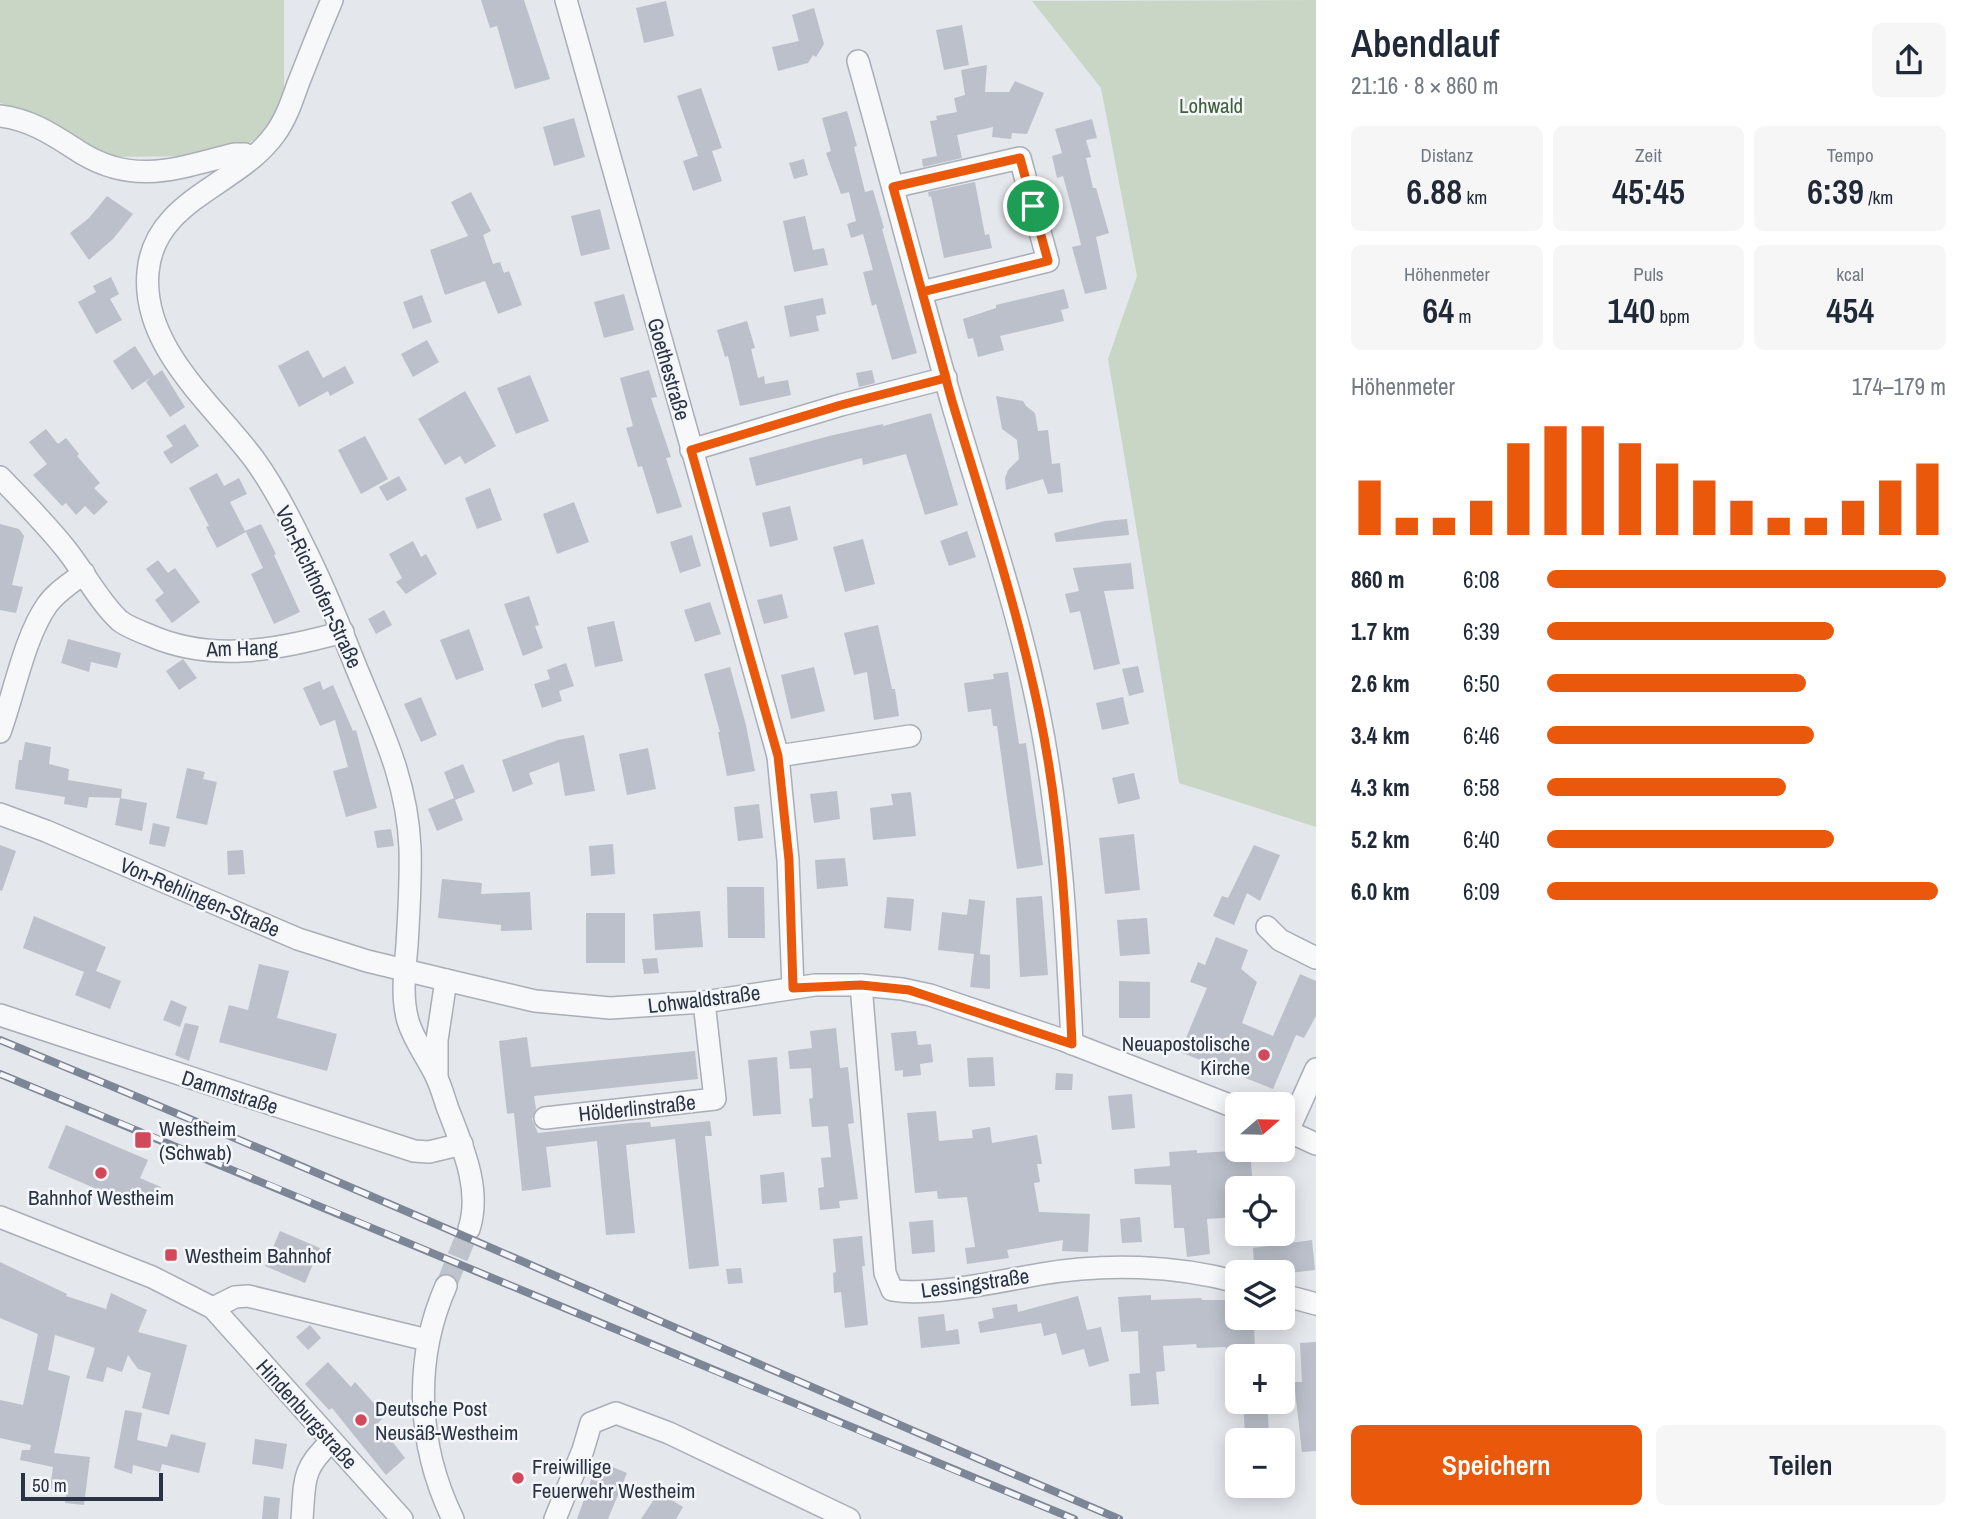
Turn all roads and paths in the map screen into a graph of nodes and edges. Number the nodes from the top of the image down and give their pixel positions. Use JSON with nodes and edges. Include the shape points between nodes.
{"nodes":[{"id":1,"x":331,"y":0,"type":"edge"},
{"id":2,"x":566,"y":0,"type":"edge"},
{"id":3,"x":858,"y":61,"type":"dead end"},
{"id":4,"x":0,"y":116,"type":"edge"},
{"id":5,"x":252,"y":158,"type":"junction"},
{"id":6,"x":893,"y":187,"type":"junction"},
{"id":7,"x":922,"y":292,"type":"junction"},
{"id":8,"x":946,"y":378,"type":"junction"},
{"id":9,"x":691,"y":450,"type":"junction"},
{"id":10,"x":0,"y":477,"type":"edge"},
{"id":11,"x":84,"y":573,"type":"junction"},
{"id":12,"x":343,"y":632,"type":"junction"},
{"id":13,"x":0,"y":732,"type":"edge"},
{"id":14,"x":910,"y":736,"type":"dead end"},
{"id":15,"x":778,"y":756,"type":"junction"},
{"id":16,"x":0,"y":814,"type":"edge"},
{"id":17,"x":1267,"y":928,"type":"dead end"},
{"id":18,"x":1316,"y":958,"type":"edge"},
{"id":19,"x":404,"y":970,"type":"junction"},
{"id":20,"x":446,"y":980,"type":"junction"},
{"id":21,"x":861,"y":985,"type":"junction"},
{"id":22,"x":793,"y":988,"type":"junction"},
{"id":23,"x":704,"y":1002,"type":"junction"},
{"id":24,"x":0,"y":1015,"type":"edge"},
{"id":25,"x":1072,"y":1044,"type":"junction"},
{"id":26,"x":1316,"y":1069,"type":"edge"},
{"id":27,"x":437,"y":1077,"type":"junction"},
{"id":28,"x":1225,"y":1103,"type":"edge"},
{"id":29,"x":1295,"y":1110,"type":"edge"},
{"id":30,"x":545,"y":1118,"type":"dead end"},
{"id":31,"x":1295,"y":1135,"type":"edge"},
{"id":32,"x":461,"y":1144,"type":"junction"},
{"id":33,"x":1316,"y":1144,"type":"edge"},
{"id":34,"x":0,"y":1217,"type":"edge"},
{"id":35,"x":469,"y":1229,"type":"tunnel mouth"},
{"id":36,"x":1225,"y":1280,"type":"edge"},
{"id":37,"x":446,"y":1286,"type":"tunnel mouth"},
{"id":38,"x":1295,"y":1298,"type":"edge"},
{"id":39,"x":1316,"y":1304,"type":"edge"},
{"id":40,"x":213,"y":1308,"type":"junction"},
{"id":41,"x":427,"y":1340,"type":"junction"},
{"id":42,"x":331,"y":1442,"type":"junction"},
{"id":43,"x":302,"y":1519,"type":"edge"},
{"id":44,"x":402,"y":1519,"type":"edge"},
{"id":45,"x":453,"y":1519,"type":"edge"},
{"id":46,"x":555,"y":1519,"type":"edge"},
{"id":47,"x":849,"y":1519,"type":"edge"}],
"edges":[{"from":1,"to":5,"type":"street","name":"Von-Richthofen-Straße","via":[[277,132]]},
{"from":2,"to":9,"type":"street","name":"Goethestraße"},
{"from":3,"to":6,"type":"street"},
{"from":4,"to":5,"type":"street","via":[[30,123],[86,156],[138,173],[159,173],[235,154]]},
{"from":5,"to":12,"type":"street","name":"Von-Richthofen-Straße","via":[[188,203],[163,229],[149,259],[147,294],[157,329],[180,368],[272,486]]},
{"from":6,"to":7,"type":"street"},
{"from":6,"to":7,"type":"street","via":[[1020,158],[1031,197],[1048,261]]},
{"from":7,"to":8,"type":"street"},
{"from":8,"to":9,"type":"street"},
{"from":8,"to":25,"type":"street","via":[[1039,711],[1058,836]]},
{"from":9,"to":15,"type":"street","name":"Goethestraße"},
{"from":10,"to":11,"type":"street","name":"Am Hang"},
{"from":11,"to":12,"type":"street","name":"Am Hang","via":[[120,621],[182,647],[207,652],[257,650]]},
{"from":11,"to":13,"type":"street","via":[[48,604],[33,630]]},
{"from":12,"to":19,"type":"street","name":"Von-Richthofen-Straße","via":[[391,750],[404,799],[410,875]]},
{"from":14,"to":15,"type":"street"},
{"from":15,"to":22,"type":"street","name":"Goethestraße","via":[[789,860]]},
{"from":16,"to":19,"type":"street","name":"Von-Rehlingen-Straße","via":[[298,939]]},
{"from":17,"to":18,"type":"street"},
{"from":19,"to":20,"type":"street","name":"Lohwaldstraße"},
{"from":19,"to":27,"type":"street","name":"Von-Richthofen-Straße","via":[[408,1022]]},
{"from":20,"to":23,"type":"street","name":"Lohwaldstraße","via":[[535,1001],[581,1006]]},
{"from":20,"to":27,"type":"street"},
{"from":21,"to":22,"type":"street","name":"Lohwaldstraße"},
{"from":21,"to":25,"type":"street","name":"Lohwaldstraße","via":[[930,995]]},
{"from":21,"to":36,"type":"street","name":"Lessingstraße","via":[[886,1273],[892,1290],[906,1293],[1093,1269],[1167,1270]]},
{"from":22,"to":23,"type":"street","name":"Lohwaldstraße"},
{"from":23,"to":30,"type":"street","name":"Hölderlinstraße","via":[[715,1099]]},
{"from":24,"to":32,"type":"street","name":"Dammstraße","via":[[414,1152]]},
{"from":25,"to":28,"type":"street","name":"Lohwaldstraße"},
{"from":26,"to":29,"type":"street"},
{"from":27,"to":32,"type":"street"},
{"from":31,"to":33,"type":"street"},
{"from":32,"to":35,"type":"street","via":[[474,1205]]},
{"from":34,"to":40,"type":"street","name":"Hindenburgstraße","via":[[152,1277]]},
{"from":37,"to":41,"type":"street"},
{"from":38,"to":39,"type":"street"},
{"from":40,"to":41,"type":"street","via":[[248,1296]]},
{"from":40,"to":42,"type":"street","name":"Hindenburgstraße"},
{"from":41,"to":45,"type":"street","via":[[425,1429],[433,1467]]},
{"from":42,"to":43,"type":"street","via":[[310,1464]]},
{"from":42,"to":44,"type":"street","name":"Hindenburgstraße"},
{"from":46,"to":47,"type":"street","via":[[591,1423],[616,1413],[669,1433]]}]}
